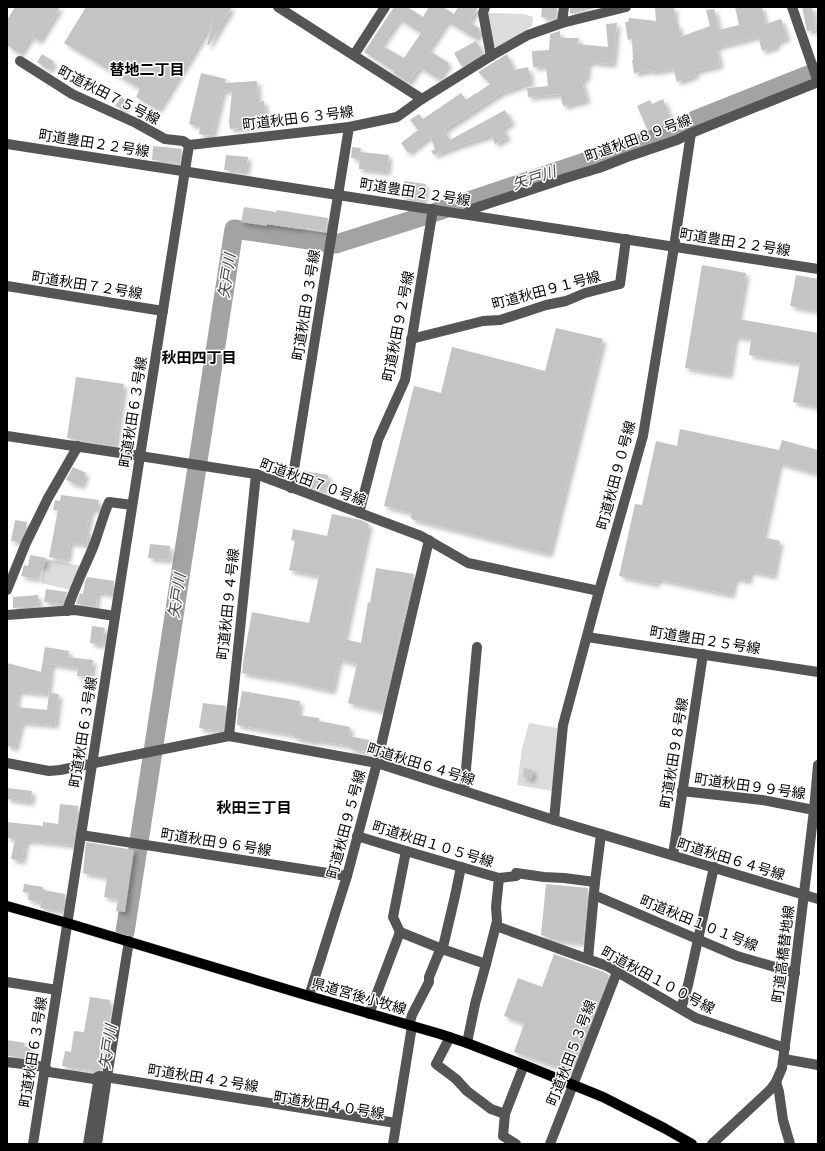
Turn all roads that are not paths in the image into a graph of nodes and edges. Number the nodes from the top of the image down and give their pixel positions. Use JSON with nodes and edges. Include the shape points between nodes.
{"nodes":[{"id":1,"x":278,"y":7,"type":"edge"},
{"id":2,"x":385,"y":7,"type":"edge"},
{"id":3,"x":486,"y":7,"type":"edge"},
{"id":4,"x":564,"y":7,"type":"edge"},
{"id":5,"x":626,"y":7,"type":"edge"},
{"id":6,"x":792,"y":7,"type":"edge"},
{"id":7,"x":562,"y":23,"type":"junction"},
{"id":8,"x":354,"y":56,"type":"junction"},
{"id":9,"x":491,"y":56,"type":"junction"},
{"id":10,"x":20,"y":61,"type":"dead end"},
{"id":11,"x":818,"y":82,"type":"edge"},
{"id":12,"x":422,"y":99,"type":"junction"},
{"id":13,"x":349,"y":127,"type":"junction"},
{"id":14,"x":691,"y":133,"type":"junction"},
{"id":15,"x":7,"y":144,"type":"edge"},
{"id":16,"x":189,"y":145,"type":"junction"},
{"id":17,"x":184,"y":172,"type":"junction"},
{"id":18,"x":338,"y":195,"type":"junction"},
{"id":19,"x":433,"y":209,"type":"junction"},
{"id":20,"x":466,"y":214,"type":"junction"},
{"id":21,"x":626,"y":239,"type":"junction"},
{"id":22,"x":674,"y":247,"type":"junction"},
{"id":23,"x":818,"y":270,"type":"edge"},
{"id":24,"x":7,"y":286,"type":"edge"},
{"id":25,"x":7,"y":293,"type":"edge"},
{"id":26,"x":162,"y":314,"type":"junction"},
{"id":27,"x":412,"y":339,"type":"junction"},
{"id":28,"x":7,"y":436,"type":"edge"},
{"id":29,"x":78,"y":446,"type":"junction"},
{"id":30,"x":140,"y":456,"type":"junction"},
{"id":31,"x":256,"y":474,"type":"junction"},
{"id":32,"x":291,"y":488,"type":"junction"},
{"id":33,"x":132,"y":505,"type":"junction"},
{"id":34,"x":359,"y":513,"type":"junction"},
{"id":35,"x":429,"y":540,"type":"junction"},
{"id":36,"x":7,"y":590,"type":"edge"},
{"id":37,"x":599,"y":591,"type":"junction"},
{"id":38,"x":68,"y":611,"type":"junction"},
{"id":39,"x":7,"y":615,"type":"edge"},
{"id":40,"x":115,"y":616,"type":"junction"},
{"id":41,"x":587,"y":637,"type":"junction"},
{"id":42,"x":477,"y":647,"type":"dead end"},
{"id":43,"x":703,"y":654,"type":"junction"},
{"id":44,"x":818,"y":672,"type":"edge"},
{"id":45,"x":229,"y":736,"type":"junction"},
{"id":46,"x":7,"y":763,"type":"edge"},
{"id":47,"x":376,"y":763,"type":"junction"},
{"id":48,"x":92,"y":764,"type":"junction"},
{"id":49,"x":818,"y":764,"type":"edge"},
{"id":50,"x":464,"y":791,"type":"junction"},
{"id":51,"x":682,"y":791,"type":"junction"},
{"id":52,"x":814,"y":810,"type":"junction"},
{"id":53,"x":554,"y":820,"type":"junction"},
{"id":54,"x":601,"y":834,"type":"junction"},
{"id":55,"x":81,"y":835,"type":"junction"},
{"id":56,"x":357,"y":836,"type":"junction"},
{"id":57,"x":406,"y":851,"type":"junction"},
{"id":58,"x":673,"y":855,"type":"junction"},
{"id":59,"x":461,"y":867,"type":"junction"},
{"id":60,"x":714,"y":868,"type":"junction"},
{"id":61,"x":347,"y":876,"type":"junction"},
{"id":62,"x":499,"y":878,"type":"junction"},
{"id":63,"x":594,"y":882,"type":"junction"},
{"id":64,"x":594,"y":895,"type":"junction"},
{"id":65,"x":804,"y":896,"type":"junction"},
{"id":66,"x":818,"y":899,"type":"edge"},
{"id":67,"x":7,"y":906,"type":"edge"},
{"id":68,"x":68,"y":923,"type":"junction"},
{"id":69,"x":496,"y":926,"type":"junction"},
{"id":70,"x":400,"y":932,"type":"junction"},
{"id":71,"x":698,"y":939,"type":"junction"},
{"id":72,"x":129,"y":941,"type":"junction"},
{"id":73,"x":442,"y":949,"type":"junction"},
{"id":74,"x":588,"y":959,"type":"junction"},
{"id":75,"x":486,"y":964,"type":"junction"},
{"id":76,"x":617,"y":972,"type":"junction"},
{"id":77,"x":795,"y":973,"type":"junction"},
{"id":78,"x":7,"y":982,"type":"edge"},
{"id":79,"x":57,"y":990,"type":"junction"},
{"id":80,"x":309,"y":996,"type":"junction"},
{"id":81,"x":681,"y":1010,"type":"junction"},
{"id":82,"x":369,"y":1014,"type":"junction"},
{"id":83,"x":410,"y":1025,"type":"junction"},
{"id":84,"x":450,"y":1037,"type":"junction"},
{"id":85,"x":467,"y":1043,"type":"junction"},
{"id":86,"x":786,"y":1048,"type":"junction"},
{"id":87,"x":784,"y":1060,"type":"junction"},
{"id":88,"x":7,"y":1062,"type":"edge"},
{"id":89,"x":524,"y":1065,"type":"junction"},
{"id":90,"x":818,"y":1065,"type":"edge"},
{"id":91,"x":7,"y":1068,"type":"edge"},
{"id":92,"x":46,"y":1071,"type":"junction"},
{"id":93,"x":101,"y":1081,"type":"junction"},
{"id":94,"x":776,"y":1082,"type":"junction"},
{"id":95,"x":574,"y":1084,"type":"junction"},
{"id":96,"x":505,"y":1114,"type":"junction"},
{"id":97,"x":396,"y":1126,"type":"junction"},
{"id":98,"x":33,"y":1144,"type":"edge"},
{"id":99,"x":88,"y":1144,"type":"edge"},
{"id":100,"x":97,"y":1144,"type":"edge"},
{"id":101,"x":393,"y":1144,"type":"edge"},
{"id":102,"x":516,"y":1144,"type":"edge"},
{"id":103,"x":550,"y":1144,"type":"edge"},
{"id":104,"x":692,"y":1144,"type":"edge"},
{"id":105,"x":712,"y":1144,"type":"edge"},
{"id":106,"x":790,"y":1144,"type":"edge"}],
"edges":[{"from":1,"to":8,"type":"street"},
{"from":2,"to":8,"type":"street"},
{"from":3,"to":9,"type":"street","via":[[483,13]]},
{"from":4,"to":7,"type":"street"},
{"from":5,"to":7,"type":"street","name":"町道秋田６３号線"},
{"from":6,"to":11,"type":"street"},
{"from":7,"to":9,"type":"street","name":"町道秋田６３号線","via":[[528,35]]},
{"from":8,"to":12,"type":"street"},
{"from":9,"to":12,"type":"street","name":"町道秋田６３号線"},
{"from":10,"to":16,"type":"street","name":"町道秋田７５号線","via":[[72,94],[165,139]]},
{"from":11,"to":14,"type":"street","name":"町道秋田８９号線"},
{"from":12,"to":13,"type":"street","name":"町道秋田６３号線","via":[[397,117]]},
{"from":13,"to":16,"type":"street","name":"町道秋田６３号線"},
{"from":13,"to":18,"type":"street","name":"町道秋田９３号線"},
{"from":14,"to":20,"type":"street","name":"町道秋田８９号線","via":[[599,168],[475,208]]},
{"from":14,"to":22,"type":"street","name":"町道秋田９０号線"},
{"from":15,"to":17,"type":"street","name":"町道豊田２２号線"},
{"from":16,"to":17,"type":"street","name":"町道秋田６３号線"},
{"from":17,"to":18,"type":"street","name":"町道豊田２２号線"},
{"from":17,"to":26,"type":"street","name":"町道秋田６３号線"},
{"from":18,"to":19,"type":"street","name":"町道豊田２２号線"},
{"from":18,"to":32,"type":"street","name":"町道秋田９３号線"},
{"from":19,"to":20,"type":"street","name":"町道豊田２２号線"},
{"from":19,"to":27,"type":"street","name":"町道秋田９２号線"},
{"from":20,"to":21,"type":"street","name":"町道豊田２２号線"},
{"from":21,"to":22,"type":"street","name":"町道豊田２２号線"},
{"from":21,"to":27,"type":"street","name":"町道秋田９１号線","via":[[620,284],[500,320],[483,321]]},
{"from":22,"to":23,"type":"street","name":"町道豊田２２号線"},
{"from":22,"to":37,"type":"street","name":"町道秋田９０号線","via":[[643,436]]},
{"from":24,"to":26,"type":"street","name":"町道秋田７２号線"},
{"from":25,"to":26,"type":"street"},
{"from":26,"to":30,"type":"street","name":"町道秋田６３号線"},
{"from":27,"to":34,"type":"street","name":"町道秋田９２号線","via":[[405,380],[378,440]]},
{"from":28,"to":29,"type":"street","name":"町道秋田７０号線"},
{"from":29,"to":30,"type":"street","name":"町道秋田７０号線"},
{"from":29,"to":36,"type":"street","via":[[26,542]]},
{"from":30,"to":31,"type":"street","name":"町道秋田７０号線"},
{"from":30,"to":33,"type":"street","name":"町道秋田６３号線"},
{"from":31,"to":32,"type":"street","name":"町道秋田７０号線"},
{"from":31,"to":45,"type":"street","name":"町道秋田９４号線"},
{"from":32,"to":34,"type":"street","name":"町道秋田７０号線"},
{"from":33,"to":38,"type":"street","via":[[109,502]]},
{"from":33,"to":40,"type":"street","name":"町道秋田６３号線"},
{"from":34,"to":35,"type":"street","name":"町道秋田７０号線"},
{"from":35,"to":37,"type":"street","name":"町道秋田７０号線","via":[[468,563]]},
{"from":35,"to":47,"type":"street","name":"町道秋田９５号線"},
{"from":37,"to":41,"type":"street","name":"町道秋田９０号線"},
{"from":38,"to":39,"type":"street"},
{"from":38,"to":40,"type":"street"},
{"from":40,"to":48,"type":"street","name":"町道秋田６３号線"},
{"from":41,"to":43,"type":"street","name":"町道豊田２５号線"},
{"from":41,"to":53,"type":"street","name":"町道秋田９０号線","via":[[563,725]]},
{"from":42,"to":50,"type":"street"},
{"from":43,"to":44,"type":"street","name":"町道豊田２５号線"},
{"from":43,"to":51,"type":"street","name":"町道秋田９８号線"},
{"from":45,"to":47,"type":"street","name":"町道秋田６４号線"},
{"from":45,"to":48,"type":"street","name":"町道秋田６４号線"},
{"from":46,"to":48,"type":"street","name":"町道秋田６４号線","via":[[49,771]]},
{"from":47,"to":50,"type":"street","name":"町道秋田６４号線"},
{"from":47,"to":56,"type":"street","name":"町道秋田９５号線"},
{"from":48,"to":55,"type":"street","name":"町道秋田６３号線"},
{"from":49,"to":52,"type":"street","name":"町道高橋替地線"},
{"from":50,"to":53,"type":"street","name":"町道秋田６４号線"},
{"from":51,"to":52,"type":"street","name":"町道秋田９９号線","via":[[762,800]]},
{"from":51,"to":58,"type":"street","name":"町道秋田９８号線"},
{"from":52,"to":65,"type":"street","name":"町道高橋替地線"},
{"from":53,"to":54,"type":"street","name":"町道秋田６４号線"},
{"from":54,"to":58,"type":"street","name":"町道秋田６４号線"},
{"from":54,"to":63,"type":"street"},
{"from":55,"to":61,"type":"street","name":"町道秋田９６号線"},
{"from":55,"to":68,"type":"street","name":"町道秋田６３号線"},
{"from":56,"to":57,"type":"street","name":"町道秋田１０５号線"},
{"from":56,"to":61,"type":"street","name":"町道秋田９５号線"},
{"from":57,"to":59,"type":"street","name":"町道秋田１０５号線"},
{"from":57,"to":70,"type":"street","via":[[393,917]]},
{"from":58,"to":60,"type":"street","name":"町道秋田６４号線"},
{"from":59,"to":62,"type":"street","name":"町道秋田１０５号線"},
{"from":59,"to":73,"type":"street"},
{"from":60,"to":65,"type":"street","name":"町道秋田６４号線"},
{"from":60,"to":71,"type":"street"},
{"from":61,"to":80,"type":"street","name":"町道秋田９５号線"},
{"from":62,"to":63,"type":"street","via":[[516,876],[516,873]]},
{"from":62,"to":69,"type":"street","name":"町道秋田１０５号線"},
{"from":63,"to":64,"type":"street"},
{"from":64,"to":71,"type":"street","name":"町道秋田１０１号線"},
{"from":64,"to":74,"type":"street"},
{"from":65,"to":66,"type":"street","name":"町道秋田６４号線"},
{"from":65,"to":77,"type":"street","name":"町道高橋替地線"},
{"from":67,"to":68,"type":"main road","name":"県道宮後小牧線"},
{"from":68,"to":72,"type":"main road","name":"県道宮後小牧線"},
{"from":68,"to":79,"type":"street","name":"町道秋田６３号線"},
{"from":69,"to":74,"type":"street","name":"町道秋田１００号線"},
{"from":69,"to":75,"type":"street","name":"町道秋田１０５号線"},
{"from":70,"to":73,"type":"street"},
{"from":70,"to":82,"type":"street"},
{"from":71,"to":77,"type":"street","name":"町道秋田１０１号線","via":[[737,956]]},
{"from":71,"to":81,"type":"street"},
{"from":72,"to":80,"type":"main road","name":"県道宮後小牧線"},
{"from":72,"to":93,"type":"street"},
{"from":73,"to":75,"type":"street"},
{"from":73,"to":83,"type":"street","via":[[412,1015]]},
{"from":74,"to":76,"type":"street","name":"町道秋田１００号線"},
{"from":75,"to":85,"type":"street","name":"町道秋田１０５号線"},
{"from":76,"to":81,"type":"street","name":"町道秋田１００号線"},
{"from":76,"to":95,"type":"street","name":"町道秋田５３号線"},
{"from":77,"to":86,"type":"street","name":"町道高橋替地線"},
{"from":78,"to":79,"type":"street"},
{"from":79,"to":92,"type":"street","name":"町道秋田６３号線"},
{"from":80,"to":82,"type":"main road","name":"県道宮後小牧線"},
{"from":81,"to":86,"type":"street","name":"町道秋田１００号線","via":[[696,1018]]},
{"from":82,"to":83,"type":"main road","name":"県道宮後小牧線"},
{"from":83,"to":84,"type":"main road","name":"県道宮後小牧線"},
{"from":83,"to":97,"type":"street"},
{"from":84,"to":85,"type":"main road","name":"県道宮後小牧線"},
{"from":84,"to":96,"type":"street","via":[[436,1064],[491,1109]]},
{"from":85,"to":89,"type":"main road","name":"県道宮後小牧線"},
{"from":86,"to":87,"type":"street","name":"町道高橋替地線"},
{"from":87,"to":90,"type":"street"},
{"from":87,"to":94,"type":"street","name":"町道高橋替地線"},
{"from":88,"to":92,"type":"street","name":"町道秋田４２号線"},
{"from":89,"to":95,"type":"main road","name":"県道宮後小牧線"},
{"from":89,"to":96,"type":"street"},
{"from":91,"to":92,"type":"street"},
{"from":92,"to":93,"type":"street","name":"町道秋田４２号線"},
{"from":92,"to":98,"type":"street","name":"町道秋田６３号線"},
{"from":93,"to":97,"type":"street","name":"町道秋田４２号線"},
{"from":93,"to":99,"type":"street"},
{"from":93,"to":100,"type":"street"},
{"from":94,"to":105,"type":"street"},
{"from":94,"to":106,"type":"street"},
{"from":95,"to":103,"type":"street","name":"町道秋田５３号線"},
{"from":95,"to":104,"type":"main road","name":"県道宮後小牧線"},
{"from":96,"to":102,"type":"street","via":[[503,1136]]},
{"from":97,"to":101,"type":"street"}]}
